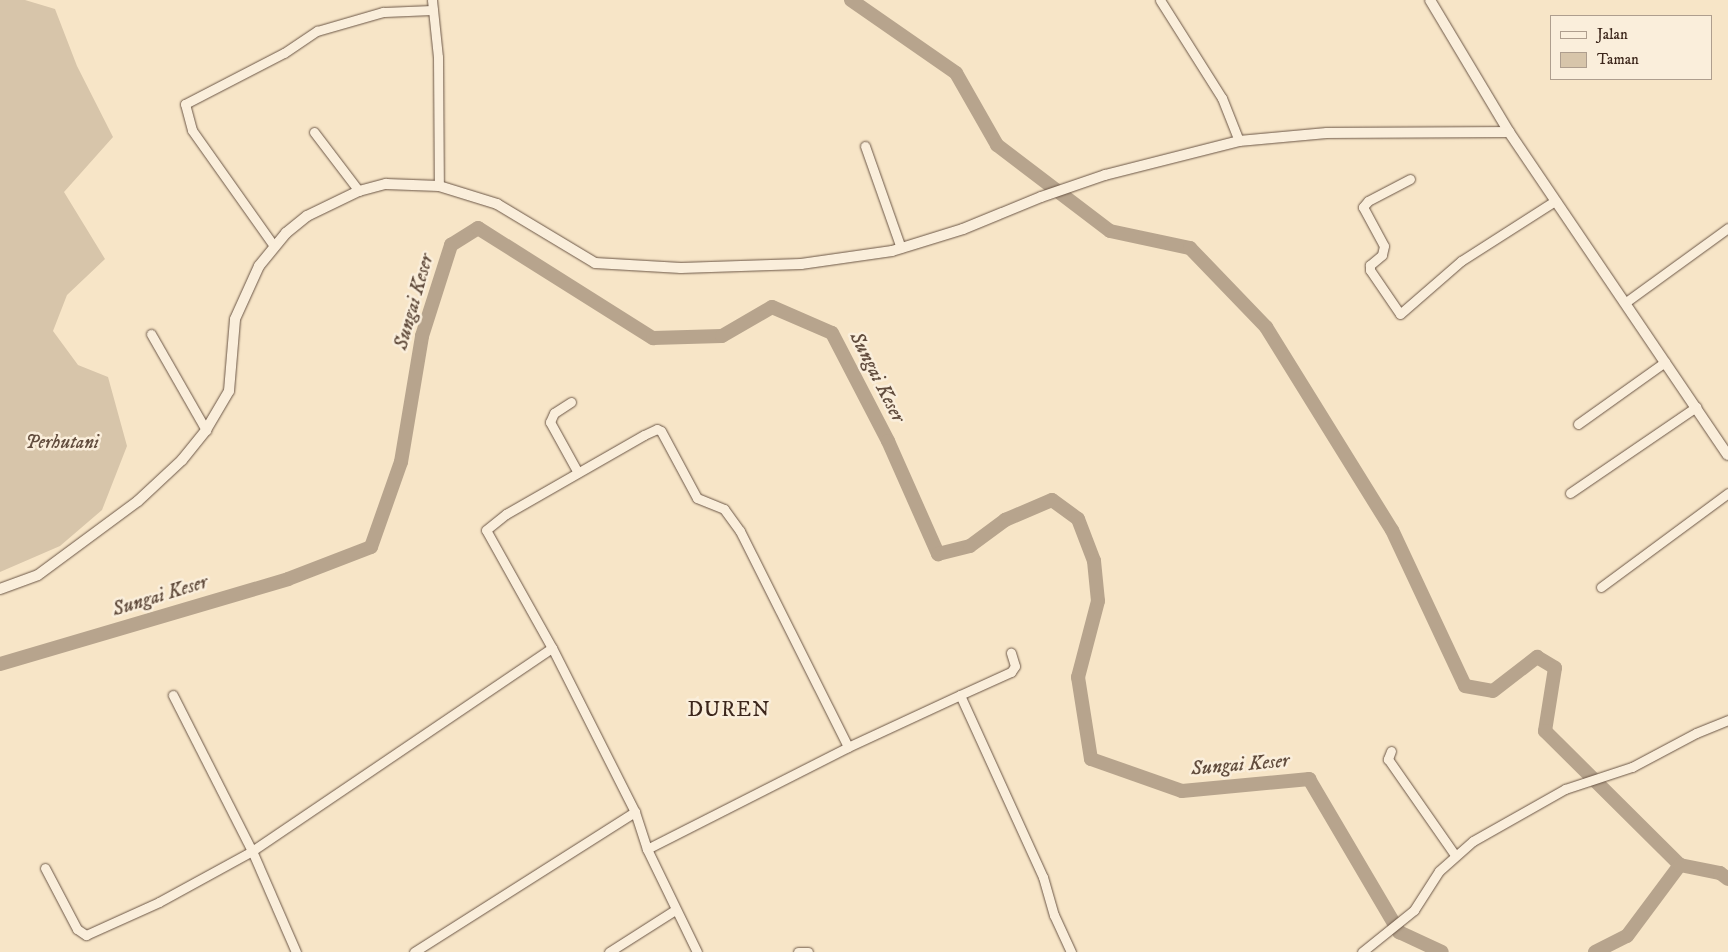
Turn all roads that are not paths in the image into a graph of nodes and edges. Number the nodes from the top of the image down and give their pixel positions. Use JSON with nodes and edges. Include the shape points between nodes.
{"nodes":[{"id":1,"x":432,"y":0,"type":"edge"},
{"id":2,"x":1160,"y":0,"type":"edge"},
{"id":3,"x":1430,"y":0,"type":"edge"},
{"id":4,"x":433,"y":10,"type":"junction"},
{"id":5,"x":314,"y":132,"type":"dead end"},
{"id":6,"x":1509,"y":132,"type":"junction"},
{"id":7,"x":1239,"y":141,"type":"junction"},
{"id":8,"x":865,"y":146,"type":"dead end"},
{"id":9,"x":1410,"y":179,"type":"dead end"},
{"id":10,"x":440,"y":186,"type":"junction"},
{"id":11,"x":359,"y":191,"type":"junction"},
{"id":12,"x":1555,"y":201,"type":"junction"},
{"id":13,"x":1728,"y":228,"type":"edge"},
{"id":14,"x":274,"y":246,"type":"junction"},
{"id":15,"x":901,"y":248,"type":"junction"},
{"id":16,"x":1626,"y":302,"type":"junction"},
{"id":17,"x":151,"y":334,"type":"dead end"},
{"id":18,"x":1666,"y":362,"type":"junction"},
{"id":19,"x":571,"y":402,"type":"dead end"},
{"id":20,"x":1696,"y":407,"type":"junction"},
{"id":21,"x":1578,"y":424,"type":"dead end"},
{"id":22,"x":206,"y":430,"type":"junction"},
{"id":23,"x":1728,"y":455,"type":"edge"},
{"id":24,"x":578,"y":471,"type":"junction"},
{"id":25,"x":1570,"y":493,"type":"dead end"},
{"id":26,"x":1728,"y":493,"type":"edge"},
{"id":27,"x":1601,"y":587,"type":"dead end"},
{"id":28,"x":0,"y":589,"type":"edge"},
{"id":29,"x":552,"y":648,"type":"junction"},
{"id":30,"x":1010,"y":653,"type":"dead end"},
{"id":31,"x":174,"y":694,"type":"dead end"},
{"id":32,"x":960,"y":695,"type":"junction"},
{"id":33,"x":1728,"y":720,"type":"edge"},
{"id":34,"x":848,"y":747,"type":"junction"},
{"id":35,"x":1391,"y":751,"type":"dead end"},
{"id":36,"x":635,"y":812,"type":"junction"},
{"id":37,"x":648,"y":850,"type":"junction"},
{"id":38,"x":252,"y":851,"type":"junction"},
{"id":39,"x":1455,"y":855,"type":"junction"},
{"id":40,"x":45,"y":868,"type":"dead end"},
{"id":41,"x":675,"y":910,"type":"junction"},
{"id":42,"x":296,"y":952,"type":"edge"},
{"id":43,"x":414,"y":952,"type":"edge"},
{"id":44,"x":609,"y":952,"type":"edge"},
{"id":45,"x":697,"y":952,"type":"edge"},
{"id":46,"x":798,"y":952,"type":"edge"},
{"id":47,"x":808,"y":952,"type":"edge"},
{"id":48,"x":1071,"y":952,"type":"edge"},
{"id":49,"x":1362,"y":952,"type":"edge"}],
"edges":[{"from":1,"to":4,"type":"street"},
{"from":2,"to":7,"type":"street","via":[[1222,98]]},
{"from":3,"to":6,"type":"street"},
{"from":4,"to":10,"type":"street","via":[[438,57]]},
{"from":4,"to":14,"type":"street","via":[[383,12],[317,31],[284,53],[185,104],[192,130]]},
{"from":5,"to":11,"type":"street"},
{"from":6,"to":7,"type":"street","via":[[1327,134]]},
{"from":6,"to":12,"type":"street"},
{"from":7,"to":15,"type":"street","via":[[1061,189],[963,229]]},
{"from":8,"to":15,"type":"street"},
{"from":9,"to":12,"type":"street","via":[[1368,201],[1363,207],[1384,246],[1382,255],[1370,265],[1370,270],[1400,314],[1460,262]]},
{"from":10,"to":11,"type":"street","via":[[386,184]]},
{"from":10,"to":15,"type":"street","via":[[497,204],[531,221],[564,247],[594,263],[681,268],[802,264]]},
{"from":11,"to":14,"type":"street","via":[[321,207]]},
{"from":12,"to":16,"type":"street"},
{"from":13,"to":16,"type":"street"},
{"from":14,"to":22,"type":"street","via":[[241,300],[231,338],[229,390]]},
{"from":16,"to":18,"type":"street"},
{"from":17,"to":22,"type":"street"},
{"from":18,"to":20,"type":"street"},
{"from":18,"to":21,"type":"street"},
{"from":19,"to":24,"type":"street","via":[[554,413],[550,422]]},
{"from":20,"to":23,"type":"street"},
{"from":20,"to":25,"type":"street"},
{"from":22,"to":28,"type":"street","via":[[182,460],[104,527],[38,575]]},
{"from":24,"to":29,"type":"street","via":[[506,514],[486,530]]},
{"from":24,"to":34,"type":"street","via":[[654,430],[661,431],[697,498],[724,509],[740,531]]},
{"from":26,"to":27,"type":"street"},
{"from":29,"to":36,"type":"street"},
{"from":29,"to":38,"type":"street"},
{"from":30,"to":32,"type":"street","via":[[1015,666],[1011,672]]},
{"from":31,"to":38,"type":"street"},
{"from":32,"to":34,"type":"street"},
{"from":32,"to":48,"type":"street","via":[[1043,877],[1054,915]]},
{"from":33,"to":39,"type":"street","via":[[1632,767],[1539,802]]},
{"from":34,"to":37,"type":"street"},
{"from":35,"to":39,"type":"street","via":[[1388,759]]},
{"from":36,"to":37,"type":"street"},
{"from":36,"to":43,"type":"street"},
{"from":37,"to":41,"type":"street"},
{"from":38,"to":40,"type":"street","via":[[158,902],[86,935],[77,929]]},
{"from":38,"to":42,"type":"street"},
{"from":39,"to":49,"type":"street","via":[[1430,882],[1414,910]]},
{"from":41,"to":44,"type":"street"},
{"from":41,"to":45,"type":"street"},
{"from":46,"to":47,"type":"street"}]}
